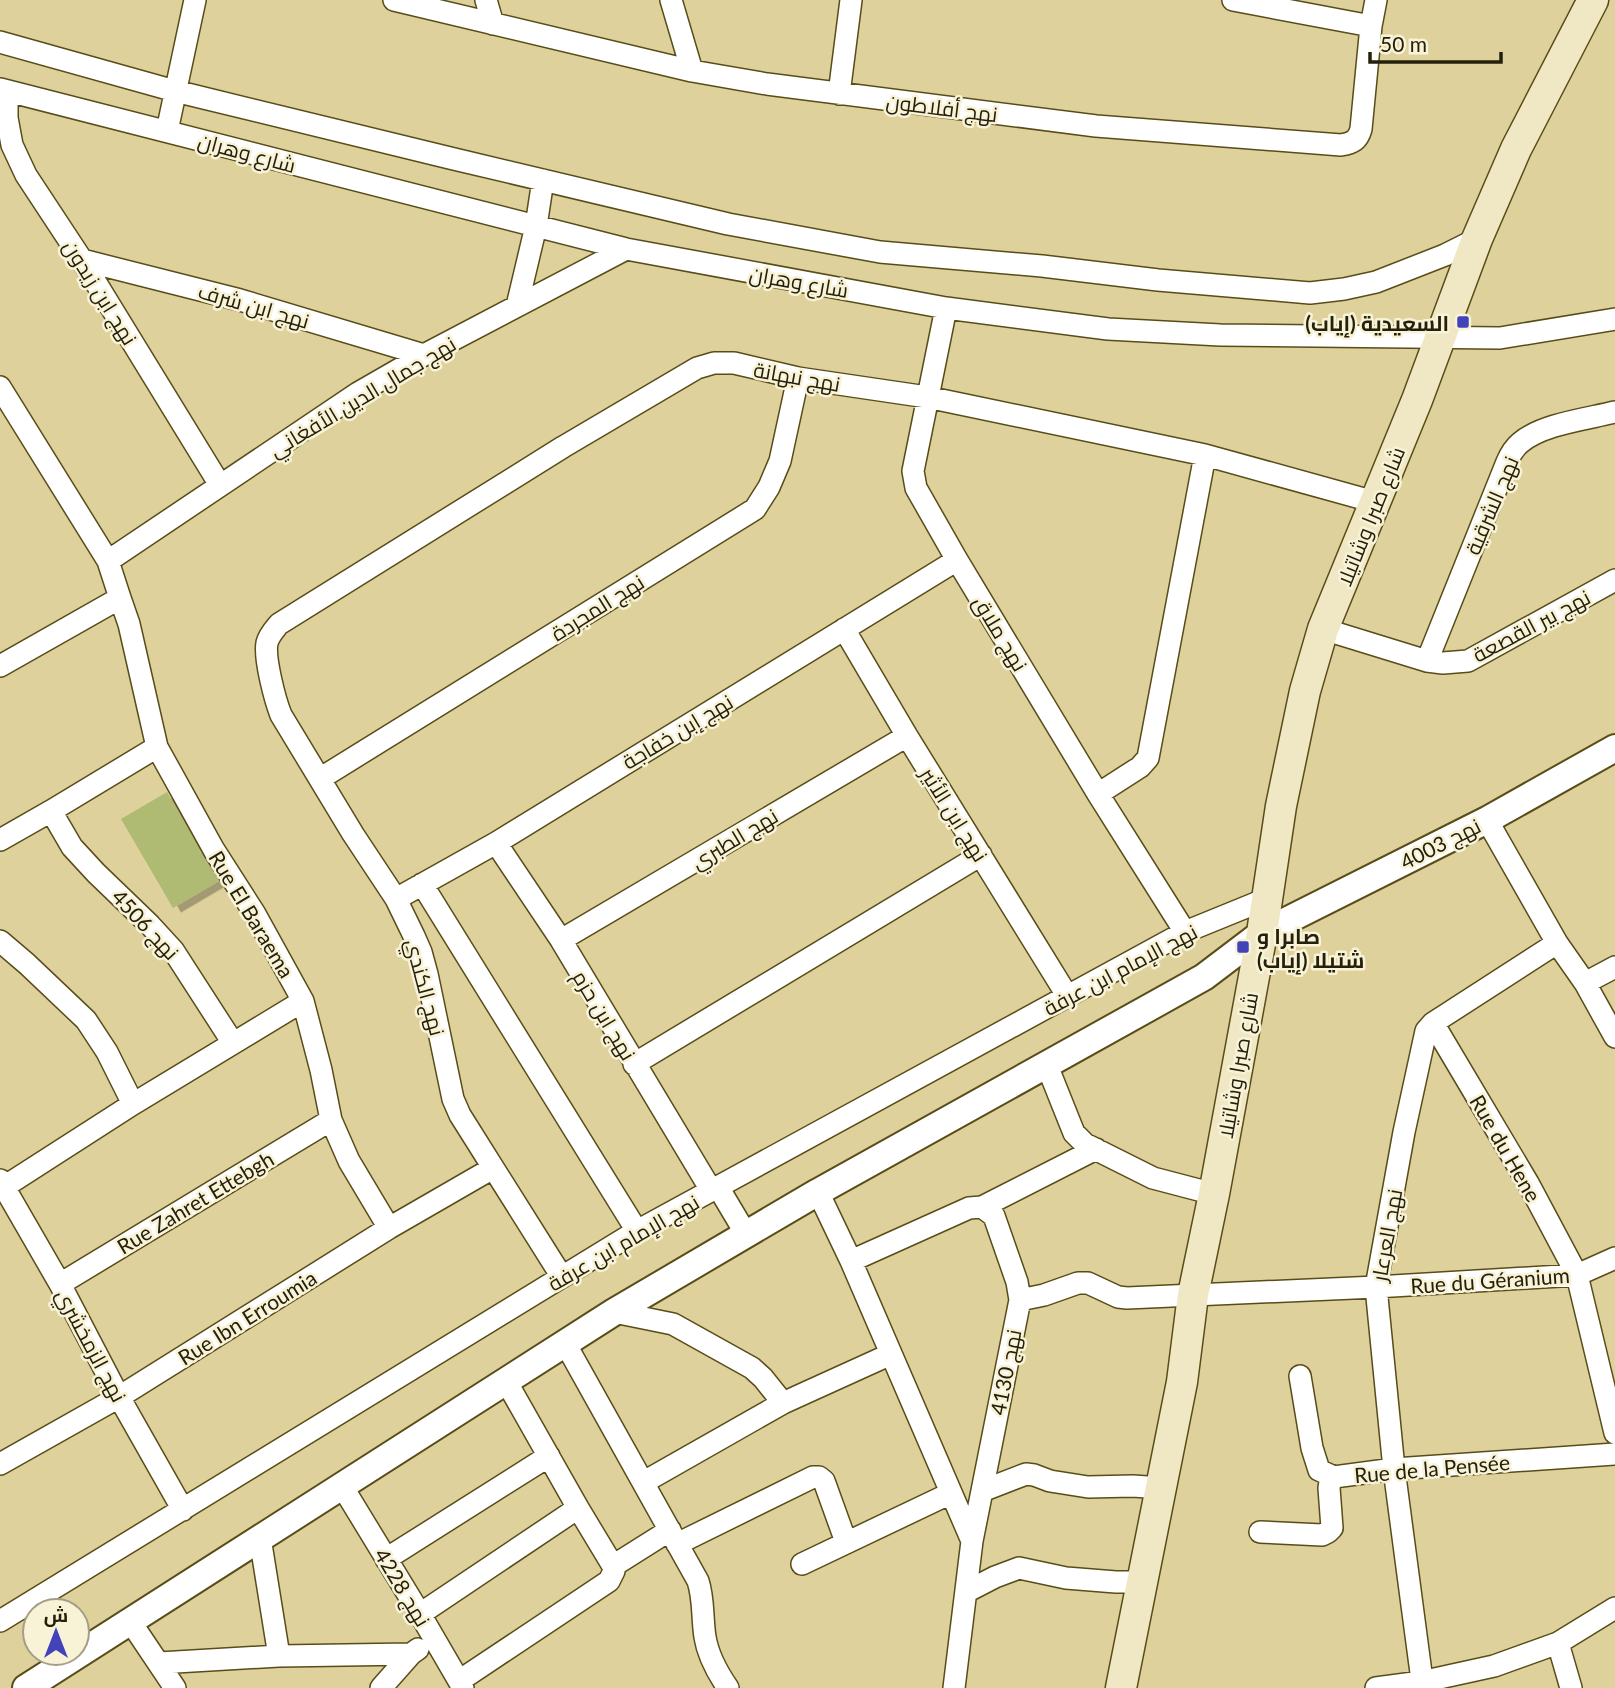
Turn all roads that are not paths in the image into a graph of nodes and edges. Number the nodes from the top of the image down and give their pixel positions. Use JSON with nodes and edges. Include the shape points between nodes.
{"nodes":[{"id":1,"x":195,"y":0,"type":"edge"},
{"id":2,"x":394,"y":0,"type":"edge"},
{"id":3,"x":486,"y":0,"type":"edge"},
{"id":4,"x":671,"y":0,"type":"edge"},
{"id":5,"x":851,"y":0,"type":"edge"},
{"id":6,"x":1233,"y":0,"type":"edge"},
{"id":7,"x":1376,"y":0,"type":"edge"},
{"id":8,"x":1593,"y":0,"type":"edge"},
{"id":9,"x":494,"y":24,"type":"junction"},
{"id":10,"x":1371,"y":26,"type":"junction"},
{"id":11,"x":0,"y":42,"type":"edge"},
{"id":12,"x":692,"y":71,"type":"junction"},
{"id":13,"x":3,"y":90,"type":"edge"},
{"id":14,"x":175,"y":91,"type":"junction"},
{"id":15,"x":839,"y":94,"type":"junction"},
{"id":16,"x":167,"y":131,"type":"junction"},
{"id":17,"x":543,"y":180,"type":"junction"},
{"id":18,"x":536,"y":226,"type":"junction"},
{"id":19,"x":1477,"y":239,"type":"junction"},
{"id":20,"x":626,"y":249,"type":"junction"},
{"id":21,"x":82,"y":260,"type":"junction"},
{"id":22,"x":517,"y":306,"type":"junction"},
{"id":23,"x":946,"y":308,"type":"junction"},
{"id":24,"x":1615,"y":319,"type":"edge"},
{"id":25,"x":1441,"y":336,"type":"junction"},
{"id":26,"x":424,"y":355,"type":"junction"},
{"id":27,"x":798,"y":378,"type":"junction"},
{"id":28,"x":0,"y":387,"type":"edge"},
{"id":29,"x":927,"y":397,"type":"junction"},
{"id":30,"x":1615,"y":412,"type":"edge"},
{"id":31,"x":1205,"y":456,"type":"junction"},
{"id":32,"x":220,"y":485,"type":"junction"},
{"id":33,"x":1375,"y":502,"type":"junction"},
{"id":34,"x":957,"y":560,"type":"junction"},
{"id":35,"x":108,"y":561,"type":"junction"},
{"id":36,"x":1615,"y":580,"type":"edge"},
{"id":37,"x":120,"y":598,"type":"junction"},
{"id":38,"x":279,"y":624,"type":"joint"},
{"id":39,"x":844,"y":629,"type":"junction"},
{"id":40,"x":1323,"y":629,"type":"junction"},
{"id":41,"x":3,"y":657,"type":"edge"},
{"id":42,"x":1427,"y":661,"type":"junction"},
{"id":43,"x":907,"y":736,"type":"junction"},
{"id":44,"x":157,"y":747,"type":"junction"},
{"id":45,"x":1615,"y":748,"type":"edge"},
{"id":46,"x":321,"y":778,"type":"junction"},
{"id":47,"x":1098,"y":794,"type":"junction"},
{"id":48,"x":51,"y":811,"type":"junction"},
{"id":49,"x":1487,"y":820,"type":"junction"},
{"id":50,"x":0,"y":839,"type":"edge"},
{"id":51,"x":496,"y":843,"type":"junction"},
{"id":52,"x":981,"y":855,"type":"junction"},
{"id":53,"x":422,"y":884,"type":"junction"},
{"id":54,"x":396,"y":899,"type":"junction"},
{"id":55,"x":1266,"y":899,"type":"junction"},
{"id":56,"x":1185,"y":932,"type":"junction"},
{"id":57,"x":1262,"y":933,"type":"junction"},
{"id":58,"x":561,"y":940,"type":"junction"},
{"id":59,"x":0,"y":941,"type":"edge"},
{"id":60,"x":1557,"y":943,"type":"junction"},
{"id":61,"x":1615,"y":967,"type":"edge"},
{"id":62,"x":1585,"y":984,"type":"junction"},
{"id":63,"x":1068,"y":997,"type":"junction"},
{"id":64,"x":303,"y":1001,"type":"junction"},
{"id":65,"x":1433,"y":1023,"type":"junction"},
{"id":66,"x":1615,"y":1037,"type":"edge"},
{"id":67,"x":233,"y":1043,"type":"junction"},
{"id":68,"x":1046,"y":1063,"type":"junction"},
{"id":69,"x":634,"y":1064,"type":"junction"},
{"id":70,"x":132,"y":1104,"type":"junction"},
{"id":71,"x":331,"y":1120,"type":"junction"},
{"id":72,"x":1096,"y":1149,"type":"junction"},
{"id":73,"x":493,"y":1168,"type":"junction"},
{"id":74,"x":2,"y":1184,"type":"edge"},
{"id":75,"x":715,"y":1189,"type":"junction"},
{"id":76,"x":818,"y":1192,"type":"junction"},
{"id":77,"x":1214,"y":1194,"type":"junction"},
{"id":78,"x":982,"y":1207,"type":"junction"},
{"id":79,"x":389,"y":1228,"type":"junction"},
{"id":80,"x":637,"y":1231,"type":"junction"},
{"id":81,"x":746,"y":1234,"type":"junction"},
{"id":82,"x":1615,"y":1258,"type":"edge"},
{"id":83,"x":851,"y":1261,"type":"junction"},
{"id":84,"x":1577,"y":1275,"type":"junction"},
{"id":85,"x":562,"y":1277,"type":"junction"},
{"id":86,"x":60,"y":1284,"type":"junction"},
{"id":87,"x":1376,"y":1287,"type":"junction"},
{"id":88,"x":1193,"y":1296,"type":"junction"},
{"id":89,"x":1020,"y":1300,"type":"junction"},
{"id":90,"x":614,"y":1312,"type":"junction"},
{"id":91,"x":565,"y":1343,"type":"junction"},
{"id":92,"x":891,"y":1354,"type":"junction"},
{"id":93,"x":1300,"y":1376,"type":"dead end"},
{"id":94,"x":506,"y":1381,"type":"junction"},
{"id":95,"x":119,"y":1397,"type":"junction"},
{"id":96,"x":783,"y":1403,"type":"junction"},
{"id":97,"x":1614,"y":1420,"type":"edge"},
{"id":98,"x":1615,"y":1454,"type":"edge"},
{"id":99,"x":549,"y":1456,"type":"junction"},
{"id":100,"x":2,"y":1457,"type":"edge"},
{"id":101,"x":1394,"y":1469,"type":"junction"},
{"id":102,"x":1334,"y":1477,"type":"junction"},
{"id":103,"x":643,"y":1482,"type":"junction"},
{"id":104,"x":342,"y":1486,"type":"junction"},
{"id":105,"x":1161,"y":1488,"type":"junction"},
{"id":106,"x":982,"y":1491,"type":"junction"},
{"id":107,"x":951,"y":1493,"type":"junction"},
{"id":108,"x":578,"y":1508,"type":"junction"},
{"id":109,"x":183,"y":1510,"type":"junction"},
{"id":110,"x":1260,"y":1532,"type":"dead end"},
{"id":111,"x":674,"y":1537,"type":"junction"},
{"id":112,"x":260,"y":1538,"type":"junction"},
{"id":113,"x":972,"y":1541,"type":"junction"},
{"id":114,"x":846,"y":1542,"type":"junction"},
{"id":115,"x":386,"y":1559,"type":"junction"},
{"id":116,"x":802,"y":1564,"type":"dead end"},
{"id":117,"x":613,"y":1566,"type":"junction"},
{"id":118,"x":1143,"y":1582,"type":"junction"},
{"id":119,"x":966,"y":1592,"type":"junction"},
{"id":120,"x":1615,"y":1608,"type":"edge"},
{"id":121,"x":421,"y":1615,"type":"junction"},
{"id":122,"x":0,"y":1621,"type":"edge"},
{"id":123,"x":130,"y":1622,"type":"junction"},
{"id":124,"x":433,"y":1637,"type":"junction"},
{"id":125,"x":1558,"y":1643,"type":"junction"},
{"id":126,"x":411,"y":1654,"type":"junction"},
{"id":127,"x":279,"y":1656,"type":"junction"},
{"id":128,"x":159,"y":1663,"type":"junction"},
{"id":129,"x":461,"y":1685,"type":"edge"},
{"id":130,"x":1422,"y":1685,"type":"edge"},
{"id":131,"x":26,"y":1688,"type":"edge"},
{"id":132,"x":175,"y":1688,"type":"edge"},
{"id":133,"x":381,"y":1688,"type":"edge"},
{"id":134,"x":728,"y":1688,"type":"edge"},
{"id":135,"x":954,"y":1688,"type":"edge"},
{"id":136,"x":1121,"y":1688,"type":"edge"},
{"id":137,"x":1376,"y":1688,"type":"edge"},
{"id":138,"x":1571,"y":1688,"type":"edge"}],
"edges":[{"from":1,"to":14,"type":"street"},
{"from":2,"to":9,"type":"street","name":"نهج أفلاطون"},
{"from":3,"to":9,"type":"street"},
{"from":4,"to":12,"type":"street"},
{"from":5,"to":15,"type":"street"},
{"from":6,"to":10,"type":"street"},
{"from":7,"to":10,"type":"street","name":"نهج أفلاطون"},
{"from":8,"to":19,"type":"main road","name":"شارع صبرا وشاتيلا","via":[[1516,149]]},
{"from":9,"to":12,"type":"street","name":"نهج أفلاطون"},
{"from":10,"to":15,"type":"street","name":"نهج أفلاطون","via":[[1362,129],[1350,144],[1096,126]]},
{"from":11,"to":14,"type":"street"},
{"from":12,"to":15,"type":"street","name":"نهج أفلاطون"},
{"from":13,"to":16,"type":"street","name":"شارع وهران"},
{"from":13,"to":21,"type":"street","name":"نهج ابن زيدون","via":[[16,155]]},
{"from":14,"to":16,"type":"street"},
{"from":14,"to":17,"type":"street"},
{"from":16,"to":18,"type":"street","name":"شارع وهران"},
{"from":17,"to":18,"type":"street"},
{"from":17,"to":19,"type":"street","via":[[728,224],[880,252],[1310,293],[1376,282]]},
{"from":18,"to":20,"type":"street","name":"شارع وهران"},
{"from":18,"to":22,"type":"street"},
{"from":19,"to":25,"type":"main road","name":"شارع صبرا وشاتيلا"},
{"from":20,"to":22,"type":"street","name":"نهج جمال الدين الأفغاني"},
{"from":20,"to":23,"type":"street","name":"شارع وهران"},
{"from":21,"to":26,"type":"street","name":"نهج ابن شرف","via":[[240,300]]},
{"from":21,"to":32,"type":"street","name":"نهج ابن زيدون"},
{"from":22,"to":26,"type":"street","name":"نهج جمال الدين الأفغاني"},
{"from":23,"to":25,"type":"street","name":"شارع وهران","via":[[1108,328],[1220,335]]},
{"from":23,"to":29,"type":"street","name":"نهج ملاق"},
{"from":24,"to":25,"type":"street","name":"شارع وهران","via":[[1500,338]]},
{"from":25,"to":33,"type":"main road","name":"شارع صبرا وشاتيلا"},
{"from":26,"to":32,"type":"street","name":"نهج جمال الدين الأفغاني"},
{"from":27,"to":29,"type":"street","name":"نهج نبهانة"},
{"from":27,"to":38,"type":"street","name":"نهج نبهانة","via":[[734,363],[697,368]]},
{"from":27,"to":46,"type":"street","name":"نهج المجردة","via":[[780,461],[755,509]]},
{"from":28,"to":35,"type":"street","name":"Rue El Baraema"},
{"from":29,"to":31,"type":"street","name":"نهج نبهانة"},
{"from":29,"to":34,"type":"street","name":"نهج ملاق","via":[[914,479]]},
{"from":30,"to":42,"type":"street","name":"نهج الشرقية","via":[[1532,435],[1513,451]]},
{"from":31,"to":33,"type":"street","name":"نهج نبهانة"},
{"from":31,"to":47,"type":"street","via":[[1149,758]]},
{"from":32,"to":35,"type":"street","name":"نهج جمال الدين الأفغاني"},
{"from":33,"to":40,"type":"main road","name":"شارع صبرا وشاتيلا"},
{"from":34,"to":39,"type":"street","name":"نهج إبن خفاجة"},
{"from":34,"to":47,"type":"street","name":"نهج ملاق"},
{"from":35,"to":37,"type":"street","name":"Rue El Baraema"},
{"from":36,"to":42,"type":"street","name":"نهج بير القصعة","via":[[1468,661]]},
{"from":37,"to":41,"type":"street"},
{"from":37,"to":44,"type":"street","name":"Rue El Baraema"},
{"from":38,"to":46,"type":"street","name":"نهج الكندي","via":[[266,646],[276,702]]},
{"from":39,"to":43,"type":"street","name":"نهج ابن الأثير"},
{"from":39,"to":51,"type":"street","name":"نهج إبن خفاجة"},
{"from":40,"to":42,"type":"street","name":"نهج بير القصعة"},
{"from":40,"to":55,"type":"main road","name":"شارع صبرا وشاتيلا","via":[[1305,691]]},
{"from":43,"to":52,"type":"street","name":"نهج ابن الأثير"},
{"from":43,"to":58,"type":"street","name":"نهج الطبري"},
{"from":44,"to":48,"type":"street"},
{"from":44,"to":64,"type":"street","name":"Rue El Baraema"},
{"from":45,"to":49,"type":"street","name":"نهج 4003"},
{"from":46,"to":54,"type":"street","name":"نهج الكندي"},
{"from":47,"to":56,"type":"street","name":"نهج ملاق"},
{"from":48,"to":50,"type":"street"},
{"from":48,"to":67,"type":"street","name":"نهج 4506","via":[[72,847],[173,950]]},
{"from":49,"to":57,"type":"street","name":"نهج 4003"},
{"from":49,"to":60,"type":"street"},
{"from":51,"to":53,"type":"street","name":"نهج إبن خفاجة"},
{"from":51,"to":58,"type":"street","name":"نهج ابن حزم"},
{"from":52,"to":63,"type":"street","name":"نهج ابن الأثير"},
{"from":52,"to":69,"type":"street"},
{"from":53,"to":54,"type":"street","name":"نهج إبن خفاجة"},
{"from":53,"to":80,"type":"street"},
{"from":54,"to":73,"type":"street","name":"نهج الكندي","via":[[421,952],[453,1099]]},
{"from":55,"to":56,"type":"street","name":"نهج الإمام ابن عرفة"},
{"from":55,"to":57,"type":"main road","name":"شارع صبرا وشاتيلا"},
{"from":56,"to":63,"type":"street","name":"نهج الإمام ابن عرفة"},
{"from":57,"to":68,"type":"street","name":"نهج 4003","via":[[1204,977]]},
{"from":57,"to":77,"type":"main road","name":"شارع صبرا وشاتيلا"},
{"from":58,"to":69,"type":"street","name":"نهج ابن حزم"},
{"from":59,"to":70,"type":"street","via":[[86,1020]]},
{"from":60,"to":62,"type":"street"},
{"from":60,"to":65,"type":"street"},
{"from":61,"to":62,"type":"street"},
{"from":62,"to":66,"type":"street"},
{"from":63,"to":75,"type":"street","name":"نهج الإمام ابن عرفة"},
{"from":64,"to":67,"type":"street"},
{"from":64,"to":71,"type":"street","name":"Rue El Baraema"},
{"from":65,"to":84,"type":"street","name":"Rue du Hene"},
{"from":65,"to":87,"type":"street","name":"نهج العرعار","via":[[1426,1031],[1404,1132]]},
{"from":67,"to":70,"type":"street"},
{"from":68,"to":72,"type":"street","via":[[1074,1133]]},
{"from":68,"to":76,"type":"street","name":"نهج 4003"},
{"from":69,"to":75,"type":"street","name":"نهج ابن حزم"},
{"from":70,"to":74,"type":"street"},
{"from":71,"to":79,"type":"street","name":"Rue El Baraema","via":[[349,1161]]},
{"from":71,"to":86,"type":"street","name":"Rue Zahret Ettebgh"},
{"from":72,"to":77,"type":"street","via":[[1153,1178]]},
{"from":72,"to":78,"type":"street"},
{"from":73,"to":79,"type":"street","name":"Rue Ibn Erroumia"},
{"from":73,"to":85,"type":"street","name":"نهج الكندي"},
{"from":74,"to":86,"type":"street","name":"نهج الزمخشري"},
{"from":75,"to":80,"type":"street","name":"نهج الإمام ابن عرفة"},
{"from":75,"to":81,"type":"street","name":"نهج ابن حزم"},
{"from":76,"to":81,"type":"street","name":"نهج 4003"},
{"from":76,"to":83,"type":"street"},
{"from":77,"to":88,"type":"main road","name":"شارع صبرا وشاتيلا"},
{"from":78,"to":83,"type":"street","via":[[969,1208]]},
{"from":78,"to":89,"type":"street","name":"نهج 4130","via":[[994,1216]]},
{"from":79,"to":95,"type":"street","name":"Rue Ibn Erroumia"},
{"from":80,"to":85,"type":"street","name":"نهج الإمام ابن عرفة"},
{"from":81,"to":90,"type":"street","name":"نهج 4003"},
{"from":82,"to":84,"type":"street","name":"Rue du Géranium"},
{"from":83,"to":92,"type":"street"},
{"from":84,"to":87,"type":"street","name":"Rue du Géranium"},
{"from":84,"to":97,"type":"street","name":"Rue du Hene"},
{"from":85,"to":109,"type":"street","name":"نهج الإمام ابن عرفة"},
{"from":86,"to":95,"type":"street","name":"نهج الزمخشري"},
{"from":87,"to":88,"type":"street","name":"Rue du Géranium"},
{"from":87,"to":101,"type":"street","name":"نهج العرعار"},
{"from":88,"to":89,"type":"street","name":"Rue du Géranium","via":[[1118,1297],[1078,1283]]},
{"from":88,"to":105,"type":"main road","name":"شارع صبرا وشاتيلا"},
{"from":89,"to":106,"type":"street","name":"نهج 4130"},
{"from":90,"to":91,"type":"street","name":"نهج 4003"},
{"from":90,"to":96,"type":"street","via":[[673,1324],[752,1368]]},
{"from":91,"to":94,"type":"street","name":"نهج 4003"},
{"from":91,"to":103,"type":"street"},
{"from":92,"to":96,"type":"street"},
{"from":92,"to":107,"type":"street"},
{"from":93,"to":102,"type":"street","via":[[1319,1470]]},
{"from":94,"to":99,"type":"street"},
{"from":94,"to":104,"type":"street","name":"نهج 4003"},
{"from":95,"to":100,"type":"street","name":"Rue Ibn Erroumia"},
{"from":95,"to":109,"type":"street","name":"نهج الزمخشري"},
{"from":96,"to":103,"type":"street"},
{"from":98,"to":101,"type":"street","name":"Rue de la Pensée"},
{"from":99,"to":108,"type":"street"},
{"from":99,"to":115,"type":"street"},
{"from":101,"to":102,"type":"street","name":"Rue de la Pensée"},
{"from":101,"to":130,"type":"street","name":"نهج العرعار"},
{"from":102,"to":110,"type":"street","name":"Rue de la Pensée","via":[[1329,1488],[1332,1528],[1328,1532]]},
{"from":103,"to":111,"type":"street"},
{"from":104,"to":112,"type":"street","name":"نهج 4003"},
{"from":104,"to":115,"type":"street","name":"نهج 4228"},
{"from":105,"to":106,"type":"street","via":[[1088,1487],[1026,1474]]},
{"from":105,"to":118,"type":"main road","name":"شارع صبرا وشاتيلا"},
{"from":106,"to":113,"type":"street","name":"نهج 4130"},
{"from":107,"to":113,"type":"street"},
{"from":107,"to":114,"type":"street"},
{"from":108,"to":117,"type":"street"},
{"from":108,"to":121,"type":"street"},
{"from":109,"to":122,"type":"street","name":"نهج الإمام ابن عرفة"},
{"from":111,"to":114,"type":"street","via":[[819,1477]]},
{"from":111,"to":117,"type":"street"},
{"from":111,"to":134,"type":"street","via":[[698,1581],[705,1638]]},
{"from":112,"to":123,"type":"street","name":"نهج 4003"},
{"from":112,"to":127,"type":"street"},
{"from":113,"to":119,"type":"street","name":"نهج 4130"},
{"from":114,"to":116,"type":"street"},
{"from":115,"to":121,"type":"street","name":"نهج 4228"},
{"from":117,"to":129,"type":"street","via":[[609,1581]]},
{"from":118,"to":119,"type":"street","via":[[1066,1578],[1019,1569]]},
{"from":118,"to":136,"type":"main road","name":"شارع صبرا وشاتيلا"},
{"from":119,"to":135,"type":"street","name":"نهج 4130"},
{"from":120,"to":125,"type":"street"},
{"from":121,"to":124,"type":"street","name":"نهج 4228"},
{"from":123,"to":128,"type":"street"},
{"from":123,"to":131,"type":"street","name":"نهج 4003"},
{"from":124,"to":126,"type":"street"},
{"from":124,"to":129,"type":"street","name":"نهج 4228"},
{"from":125,"to":130,"type":"street"},
{"from":125,"to":138,"type":"street"},
{"from":126,"to":127,"type":"street"},
{"from":126,"to":133,"type":"street"},
{"from":127,"to":128,"type":"street"},
{"from":128,"to":132,"type":"street"},
{"from":130,"to":137,"type":"street"}]}
